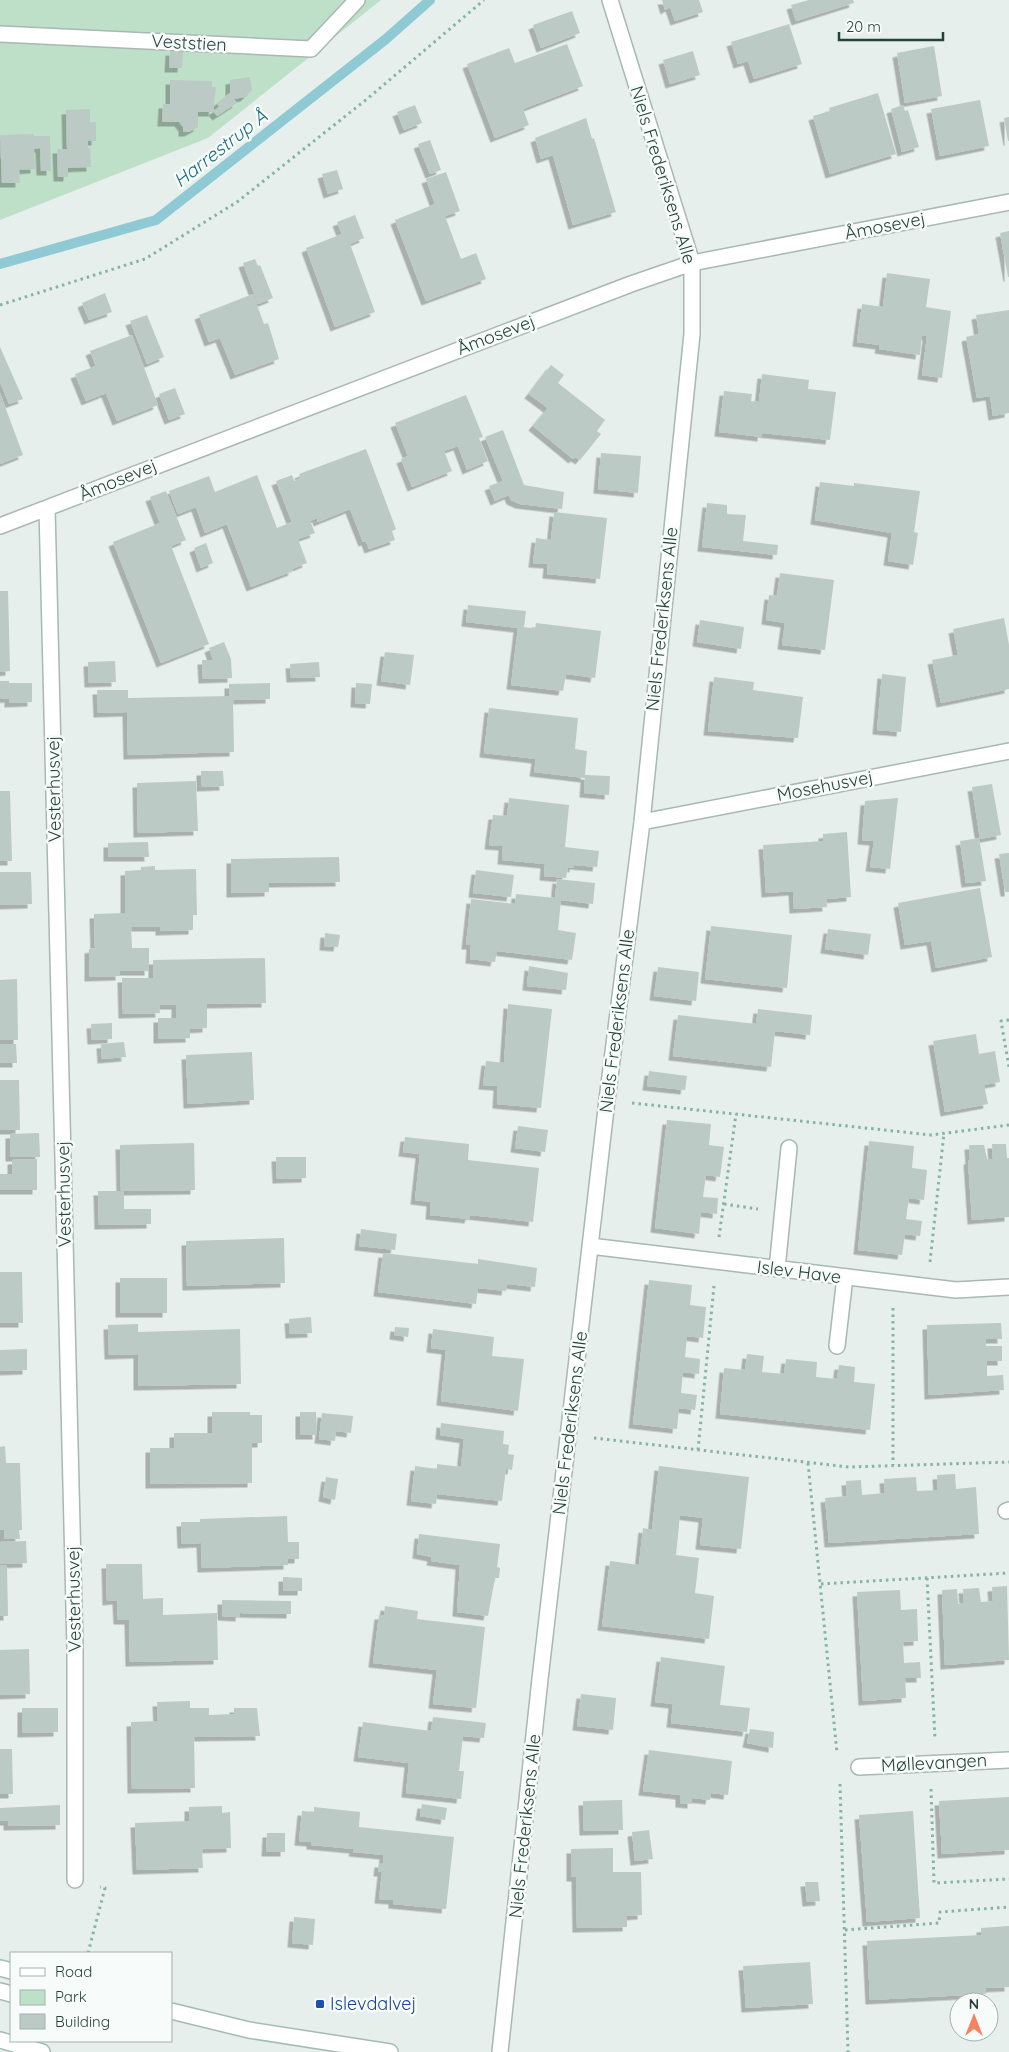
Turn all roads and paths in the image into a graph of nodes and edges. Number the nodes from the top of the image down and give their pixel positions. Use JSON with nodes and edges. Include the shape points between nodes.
{"nodes":[{"id":1,"x":356,"y":0,"type":"edge"},
{"id":2,"x":484,"y":0,"type":"edge"},
{"id":3,"x":610,"y":0,"type":"edge"},
{"id":4,"x":0,"y":34,"type":"edge"},
{"id":5,"x":1009,"y":202,"type":"edge"},
{"id":6,"x":692,"y":263,"type":"junction"},
{"id":7,"x":0,"y":304,"type":"edge"},
{"id":8,"x":47,"y":508,"type":"junction"},
{"id":9,"x":0,"y":526,"type":"edge"},
{"id":10,"x":1009,"y":750,"type":"edge"},
{"id":11,"x":642,"y":822,"type":"junction"},
{"id":12,"x":1009,"y":1020,"type":"edge"},
{"id":13,"x":1009,"y":1066,"type":"edge"},
{"id":14,"x":607,"y":1100,"type":"junction"},
{"id":15,"x":1009,"y":1124,"type":"edge"},
{"id":16,"x":944,"y":1133,"type":"junction"},
{"id":17,"x":789,"y":1148,"type":"dead end"},
{"id":18,"x":724,"y":1204,"type":"dead end"},
{"id":19,"x":783,"y":1212,"type":"junction"},
{"id":20,"x":590,"y":1246,"type":"junction"},
{"id":21,"x":777,"y":1269,"type":"junction"},
{"id":22,"x":845,"y":1277,"type":"junction"},
{"id":23,"x":893,"y":1283,"type":"junction"},
{"id":24,"x":928,"y":1287,"type":"junction"},
{"id":25,"x":1009,"y":1287,"type":"edge"},
{"id":26,"x":837,"y":1346,"type":"dead end"},
{"id":27,"x":568,"y":1435,"type":"junction"},
{"id":28,"x":1009,"y":1462,"type":"edge"},
{"id":29,"x":893,"y":1466,"type":"junction"},
{"id":30,"x":1009,"y":1572,"type":"edge"},
{"id":31,"x":927,"y":1578,"type":"junction"},
{"id":32,"x":820,"y":1584,"type":"dead end"},
{"id":33,"x":1009,"y":1760,"type":"edge"},
{"id":34,"x":933,"y":1763,"type":"junction"},
{"id":35,"x":859,"y":1767,"type":"dead end"},
{"id":36,"x":1009,"y":1879,"type":"edge"},
{"id":37,"x":75,"y":1880,"type":"dead end"},
{"id":38,"x":105,"y":1888,"type":"dead end"},
{"id":39,"x":1009,"y":1907,"type":"edge"},
{"id":40,"x":845,"y":1930,"type":"dead end"},
{"id":41,"x":88,"y":1952,"type":"edge"},
{"id":42,"x":172,"y":2011,"type":"edge"},
{"id":43,"x":0,"y":2040,"type":"edge"},
{"id":44,"x":42,"y":2052,"type":"edge"},
{"id":45,"x":390,"y":2052,"type":"edge"},
{"id":46,"x":500,"y":2052,"type":"edge"}],
"edges":[{"from":1,"to":4,"type":"street","name":"Veststien","via":[[311,49]]},
{"from":2,"to":7,"type":"path","via":[[237,202],[145,259]]},
{"from":3,"to":6,"type":"street","name":"Niels Frederiksens Alle"},
{"from":5,"to":6,"type":"street","name":"Åmosevej"},
{"from":6,"to":8,"type":"street","name":"Åmosevej"},
{"from":6,"to":11,"type":"street","name":"Niels Frederiksens Alle","via":[[692,334]]},
{"from":8,"to":9,"type":"street","name":"Åmosevej"},
{"from":8,"to":37,"type":"street","name":"Vesterhusvej","via":[[75,1648]]},
{"from":10,"to":11,"type":"street","name":"Mosehusvej"},
{"from":11,"to":14,"type":"street","name":"Niels Frederiksens Alle"},
{"from":12,"to":13,"type":"path","via":[[1001,1021]]},
{"from":14,"to":16,"type":"path","via":[[932,1135]]},
{"from":14,"to":20,"type":"street","name":"Niels Frederiksens Alle"},
{"from":15,"to":16,"type":"path"},
{"from":16,"to":24,"type":"path"},
{"from":17,"to":19,"type":"street"},
{"from":18,"to":19,"type":"path"},
{"from":19,"to":21,"type":"street"},
{"from":20,"to":21,"type":"street","name":"Islev Have"},
{"from":20,"to":27,"type":"street","name":"Niels Frederiksens Alle"},
{"from":21,"to":22,"type":"street","name":"Islev Have"},
{"from":22,"to":23,"type":"street","name":"Islev Have"},
{"from":22,"to":26,"type":"street"},
{"from":23,"to":24,"type":"street","name":"Islev Have"},
{"from":23,"to":29,"type":"path"},
{"from":24,"to":25,"type":"street","name":"Islev Have","via":[[956,1290]]},
{"from":27,"to":29,"type":"path","via":[[849,1467]]},
{"from":27,"to":46,"type":"street","name":"Niels Frederiksens Alle"},
{"from":28,"to":29,"type":"path"},
{"from":30,"to":31,"type":"path"},
{"from":31,"to":32,"type":"path"},
{"from":31,"to":34,"type":"path"},
{"from":33,"to":34,"type":"street","name":"Møllevangen"},
{"from":34,"to":35,"type":"street","name":"Møllevangen"},
{"from":34,"to":36,"type":"path","via":[[934,1883]]},
{"from":38,"to":41,"type":"path"},
{"from":39,"to":40,"type":"path","via":[[940,1912],[939,1923]]},
{"from":42,"to":45,"type":"street","via":[[249,2030]]},
{"from":43,"to":44,"type":"street"}]}
